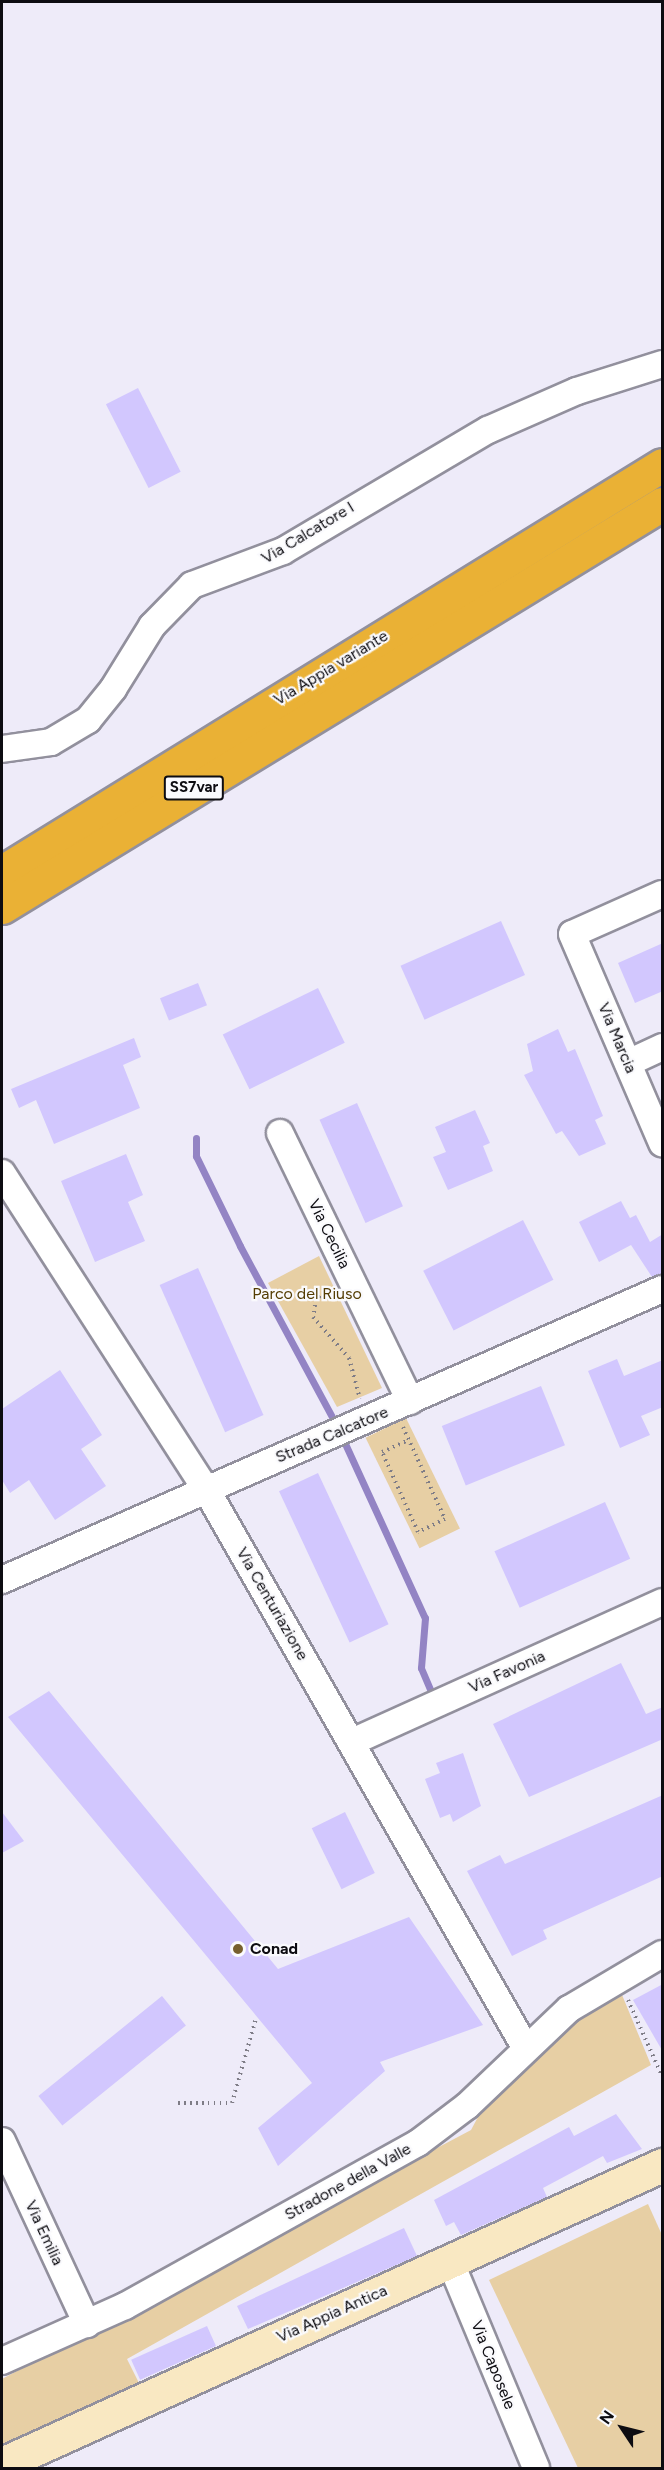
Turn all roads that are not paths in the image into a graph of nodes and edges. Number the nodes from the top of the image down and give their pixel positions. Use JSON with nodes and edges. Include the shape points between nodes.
{"nodes":[{"id":1,"x":663,"y":364,"type":"edge"},
{"id":2,"x":663,"y":465,"type":"edge"},
{"id":3,"x":663,"y":504,"type":"edge"},
{"id":4,"x":2,"y":748,"type":"edge"},
{"id":5,"x":2,"y":872,"type":"edge"},
{"id":6,"x":663,"y":894,"type":"edge"},
{"id":7,"x":2,"y":907,"type":"edge"},
{"id":8,"x":663,"y":1047,"type":"edge"},
{"id":9,"x":628,"y":1063,"type":"junction"},
{"id":10,"x":280,"y":1133,"type":"dead end"},
{"id":11,"x":663,"y":1143,"type":"edge"},
{"id":12,"x":2,"y":1173,"type":"edge"},
{"id":13,"x":663,"y":1289,"type":"edge"},
{"id":14,"x":402,"y":1404,"type":"junction"},
{"id":15,"x":206,"y":1490,"type":"junction"},
{"id":16,"x":2,"y":1580,"type":"edge"},
{"id":17,"x":663,"y":1602,"type":"edge"},
{"id":18,"x":352,"y":1742,"type":"junction"},
{"id":19,"x":663,"y":1954,"type":"edge"},
{"id":20,"x":525,"y":2047,"type":"junction"},
{"id":21,"x":2,"y":2141,"type":"edge"},
{"id":22,"x":663,"y":2165,"type":"edge"},
{"id":23,"x":450,"y":2261,"type":"junction"},
{"id":24,"x":87,"y":2324,"type":"junction"},
{"id":25,"x":2,"y":2361,"type":"edge"},
{"id":26,"x":2,"y":2463,"type":"edge"},
{"id":27,"x":536,"y":2469,"type":"edge"}],
"edges":[{"from":1,"to":4,"type":"street","name":"Via Calcatore I","via":[[577,391],[488,430],[284,551],[192,585],[152,626],[113,689],[88,720],[51,742]]},
{"from":2,"to":5,"type":"highway","name":"Via Appia variante","number":"SS7var"},
{"from":3,"to":7,"type":"highway","name":"Via Appia variante","number":"SS7var"},
{"from":6,"to":9,"type":"street","name":"Via Marcia","via":[[572,934]]},
{"from":8,"to":9,"type":"street"},
{"from":9,"to":11,"type":"street","name":"Via Marcia"},
{"from":10,"to":14,"type":"street","name":"Via Cecilia","via":[[351,1280]]},
{"from":12,"to":15,"type":"street","name":"Via Centuriazione"},
{"from":13,"to":14,"type":"street","name":"Strada Calcatore"},
{"from":14,"to":15,"type":"street","name":"Strada Calcatore"},
{"from":15,"to":16,"type":"street","name":"Strada Calcatore"},
{"from":15,"to":18,"type":"street","name":"Via Centuriazione"},
{"from":17,"to":18,"type":"street","name":"Via Favonia"},
{"from":18,"to":20,"type":"street","name":"Via Centuriazione"},
{"from":19,"to":20,"type":"street","name":"Stradone della Valle","via":[[617,1977],[569,2009]]},
{"from":20,"to":24,"type":"street","name":"Stradone della Valle","via":[[480,2094],[424,2139]]},
{"from":21,"to":24,"type":"street","name":"Via Emilia"},
{"from":22,"to":23,"type":"street","name":"Via Appia Antica"},
{"from":23,"to":26,"type":"street","name":"Via Appia Antica"},
{"from":23,"to":27,"type":"street","name":"Via Caposele"},
{"from":24,"to":25,"type":"street","name":"Stradone della Valle"}]}
